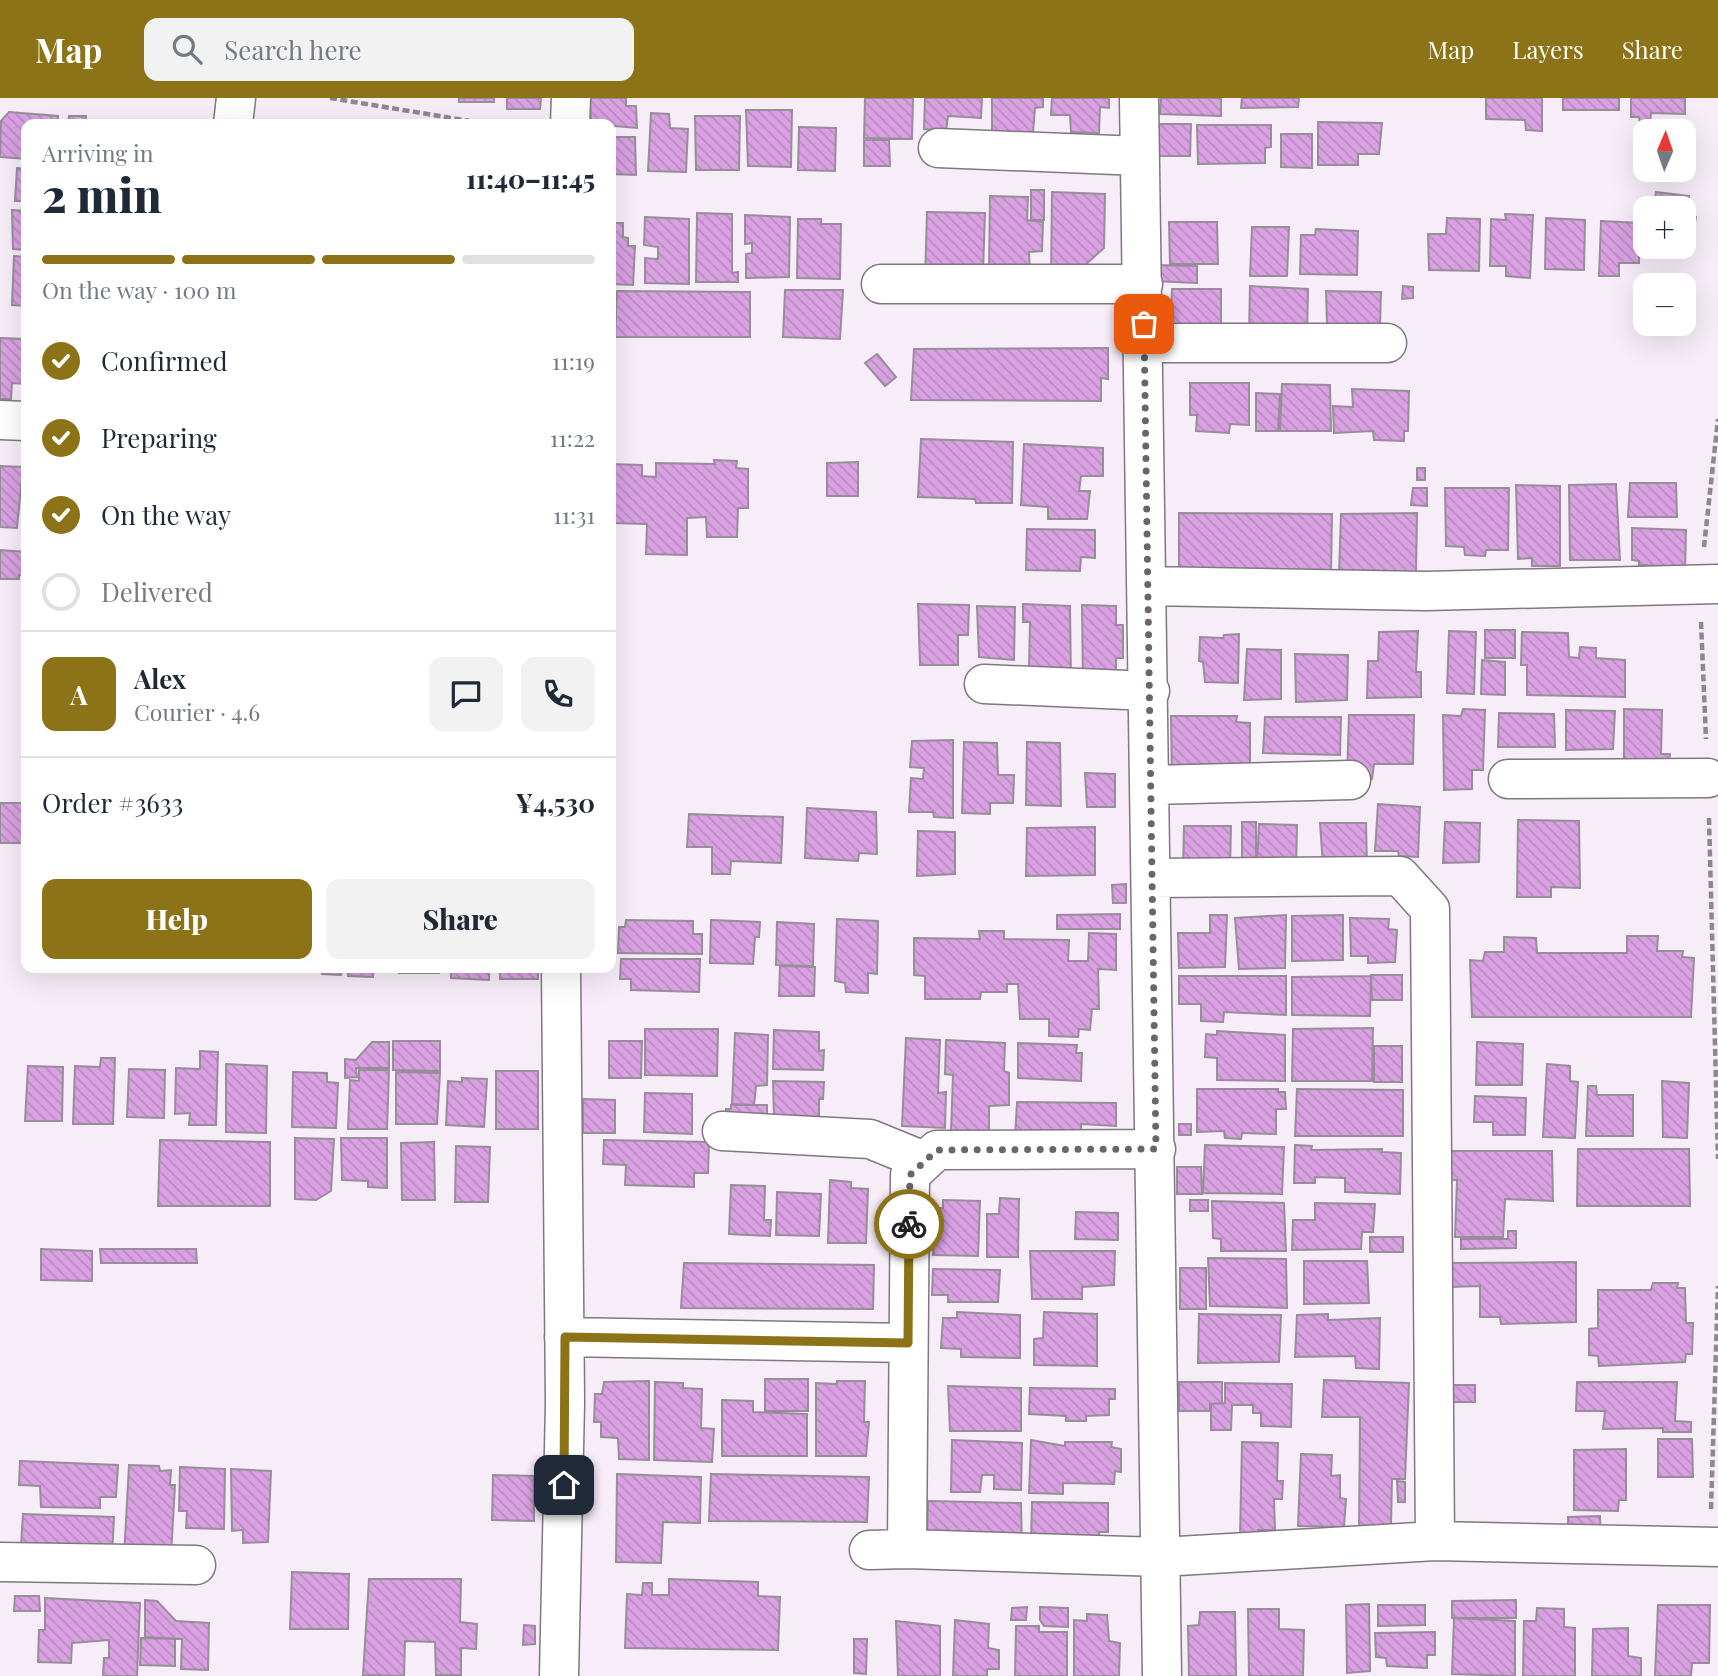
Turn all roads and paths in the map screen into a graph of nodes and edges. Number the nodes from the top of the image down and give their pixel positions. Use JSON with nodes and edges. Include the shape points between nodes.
{"nodes":[{"id":1,"x":236,"y":98,"type":"edge"},
{"id":2,"x":330,"y":98,"type":"edge"},
{"id":3,"x":571,"y":98,"type":"edge"},
{"id":4,"x":1139,"y":98,"type":"edge"},
{"id":5,"x":234,"y":119,"type":"edge"},
{"id":6,"x":458,"y":119,"type":"edge"},
{"id":7,"x":570,"y":119,"type":"edge"},
{"id":8,"x":938,"y":148,"type":"dead end"},
{"id":9,"x":1140,"y":156,"type":"junction"},
{"id":10,"x":881,"y":284,"type":"dead end"},
{"id":11,"x":1143,"y":284,"type":"junction"},
{"id":12,"x":1144,"y":343,"type":"junction"},
{"id":13,"x":1387,"y":343,"type":"dead end"},
{"id":14,"x":1718,"y":419,"type":"edge"},
{"id":15,"x":0,"y":420,"type":"edge"},
{"id":16,"x":21,"y":422,"type":"edge"},
{"id":17,"x":1709,"y":583,"type":"edge"},
{"id":18,"x":1148,"y":586,"type":"junction"},
{"id":19,"x":984,"y":684,"type":"dead end"},
{"id":20,"x":1150,"y":691,"type":"junction"},
{"id":21,"x":1708,"y":778,"type":"junction"},
{"id":22,"x":1508,"y":779,"type":"dead end"},
{"id":23,"x":1351,"y":780,"type":"dead end"},
{"id":24,"x":1151,"y":785,"type":"junction"},
{"id":25,"x":1152,"y":878,"type":"junction"},
{"id":26,"x":561,"y":973,"type":"edge"},
{"id":27,"x":722,"y":1131,"type":"dead end"},
{"id":28,"x":1156,"y":1149,"type":"junction"},
{"id":29,"x":1718,"y":1159,"type":"edge"},
{"id":30,"x":924,"y":1161,"type":"junction"},
{"id":31,"x":1718,"y":1286,"type":"edge"},
{"id":32,"x":565,"y":1337,"type":"junction"},
{"id":33,"x":892,"y":1342,"type":"junction"},
{"id":34,"x":1435,"y":1541,"type":"junction"},
{"id":35,"x":1714,"y":1547,"type":"edge"},
{"id":36,"x":907,"y":1549,"type":"junction"},
{"id":37,"x":869,"y":1550,"type":"dead end"},
{"id":38,"x":1161,"y":1557,"type":"junction"},
{"id":39,"x":0,"y":1562,"type":"edge"},
{"id":40,"x":196,"y":1565,"type":"dead end"},
{"id":41,"x":559,"y":1676,"type":"edge"},
{"id":42,"x":1161,"y":1676,"type":"edge"}],
"edges":[{"from":1,"to":5,"type":"street"},
{"from":2,"to":6,"type":"path"},
{"from":3,"to":7,"type":"street"},
{"from":4,"to":9,"type":"street"},
{"from":8,"to":9,"type":"street"},
{"from":9,"to":11,"type":"street"},
{"from":10,"to":11,"type":"street"},
{"from":11,"to":12,"type":"street"},
{"from":12,"to":13,"type":"street"},
{"from":12,"to":18,"type":"street"},
{"from":14,"to":17,"type":"path"},
{"from":15,"to":16,"type":"street"},
{"from":17,"to":18,"type":"street","via":[[1439,591]]},
{"from":17,"to":21,"type":"path"},
{"from":18,"to":20,"type":"street"},
{"from":19,"to":20,"type":"street"},
{"from":20,"to":24,"type":"street"},
{"from":21,"to":22,"type":"street"},
{"from":21,"to":29,"type":"path"},
{"from":23,"to":24,"type":"street"},
{"from":24,"to":25,"type":"street"},
{"from":25,"to":28,"type":"street"},
{"from":25,"to":34,"type":"street","via":[[1400,876],[1430,909]]},
{"from":26,"to":32,"type":"street"},
{"from":27,"to":30,"type":"street","via":[[870,1139]]},
{"from":28,"to":30,"type":"street","via":[[937,1150]]},
{"from":28,"to":38,"type":"street"},
{"from":30,"to":33,"type":"street","via":[[910,1175]]},
{"from":31,"to":35,"type":"path"},
{"from":32,"to":33,"type":"street"},
{"from":32,"to":41,"type":"street"},
{"from":33,"to":36,"type":"street"},
{"from":34,"to":35,"type":"street"},
{"from":34,"to":38,"type":"street"},
{"from":36,"to":37,"type":"street"},
{"from":36,"to":38,"type":"street"},
{"from":38,"to":42,"type":"street"},
{"from":39,"to":40,"type":"street"}]}
